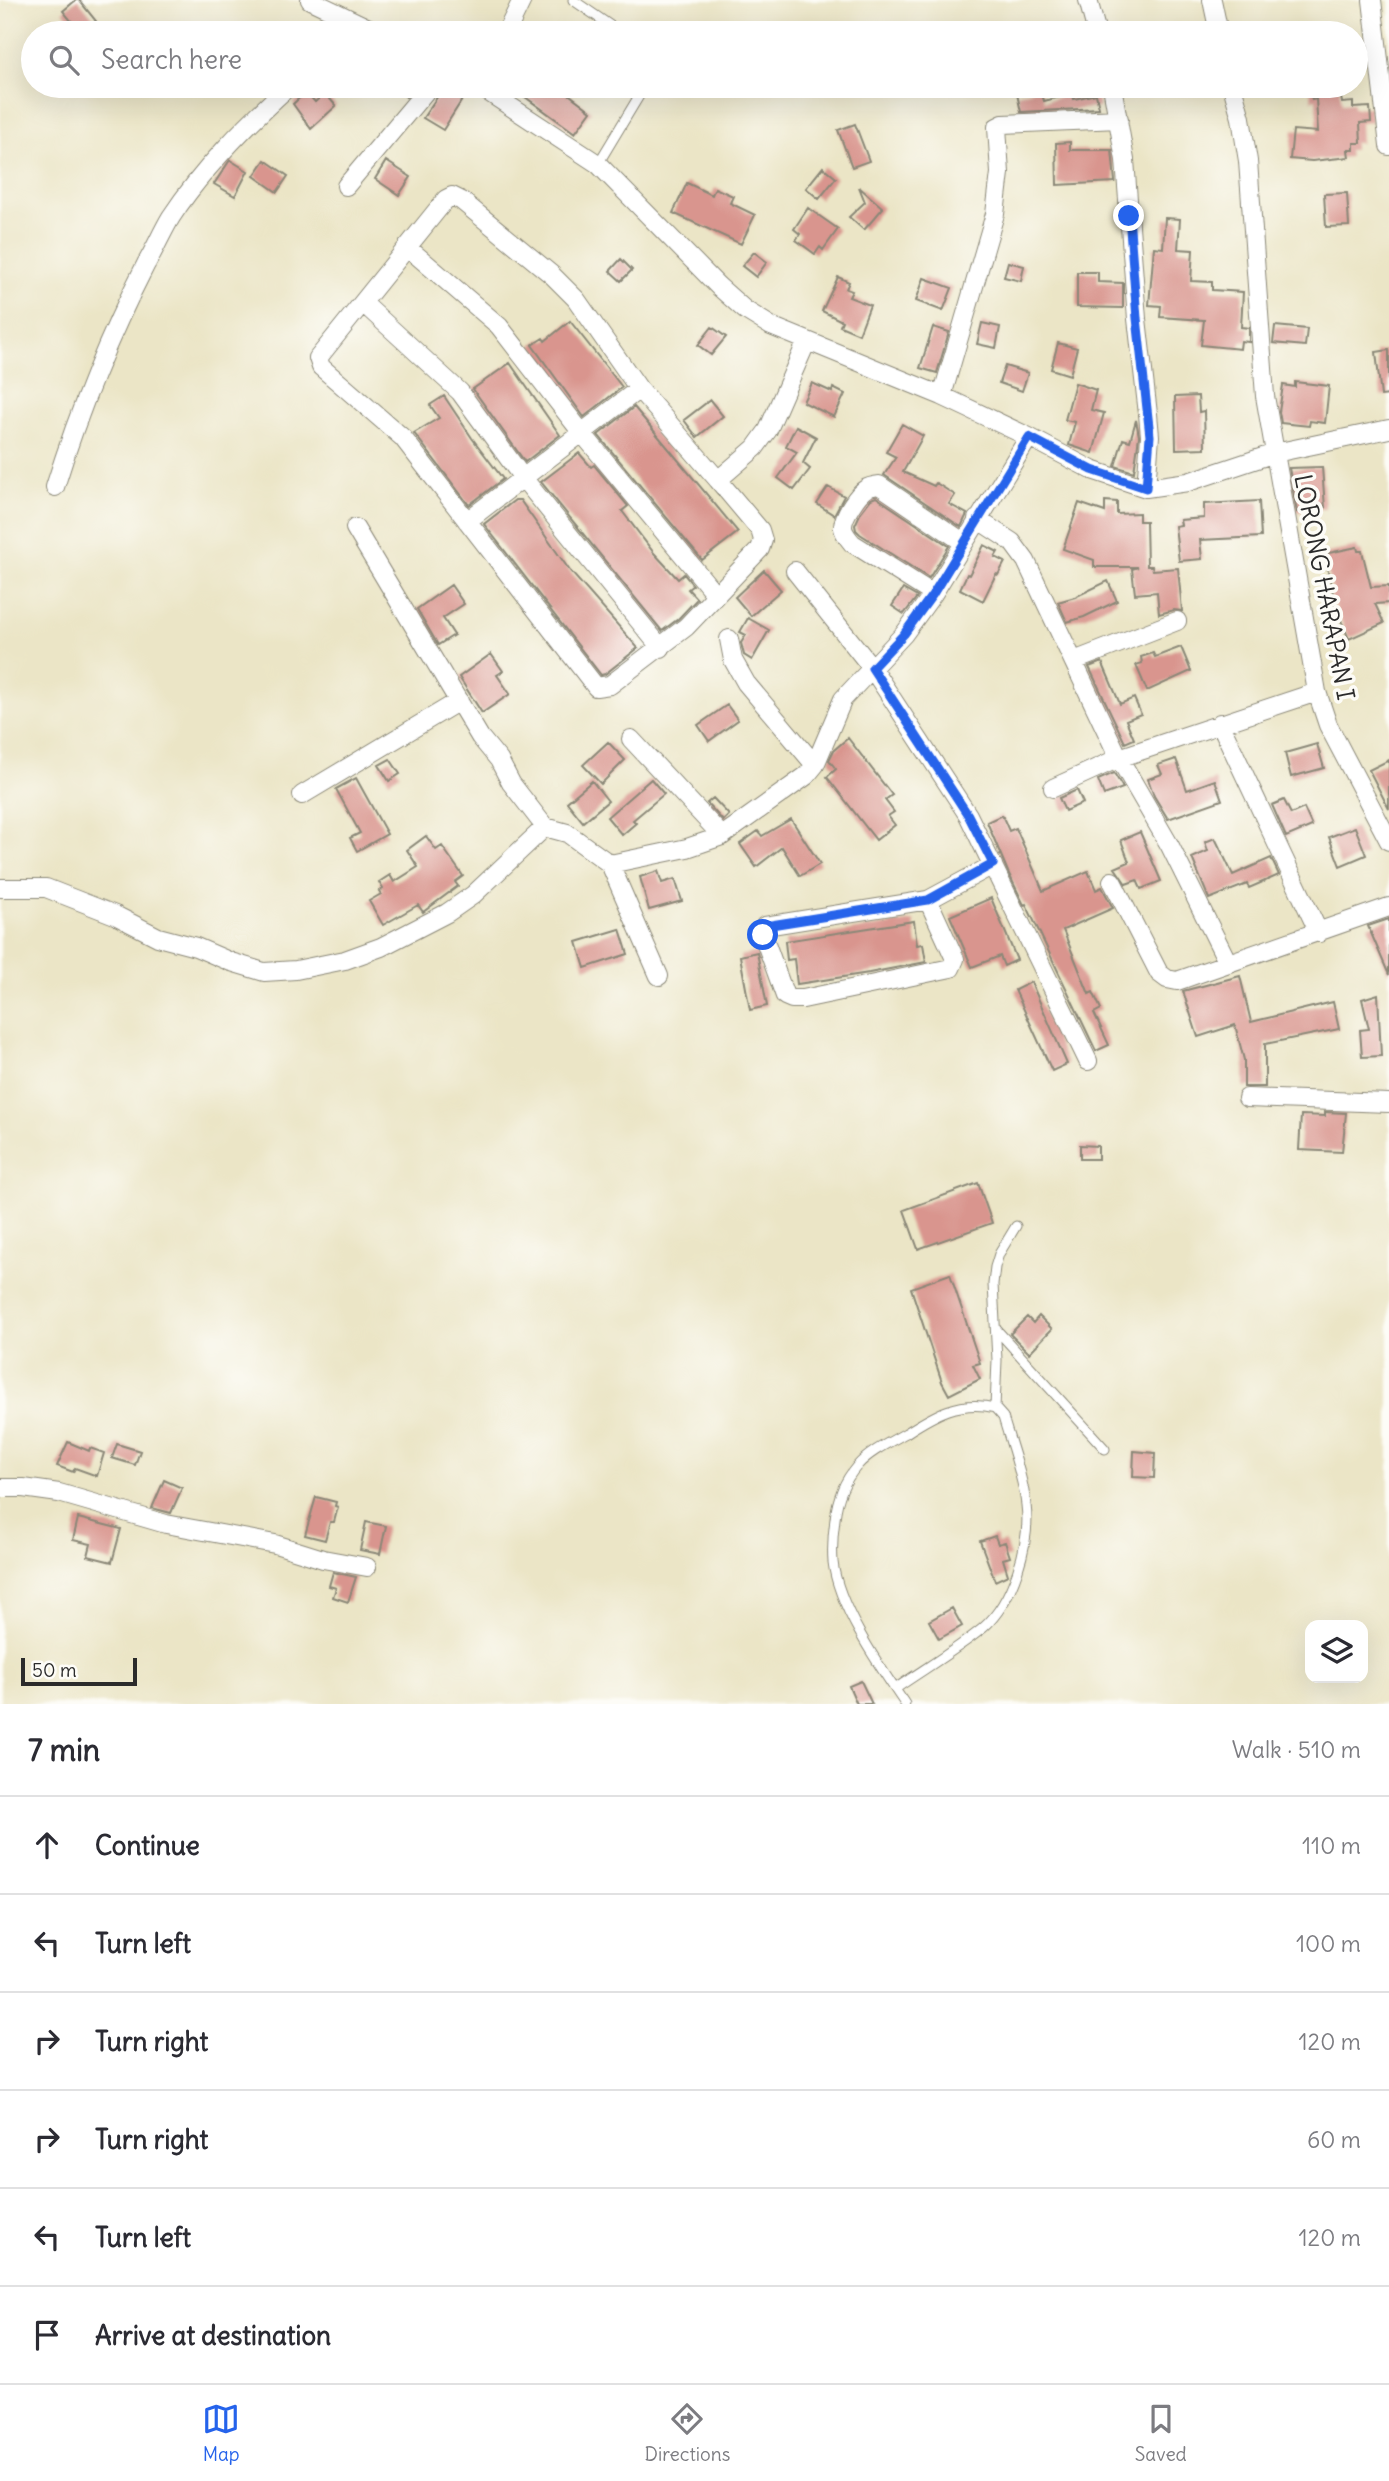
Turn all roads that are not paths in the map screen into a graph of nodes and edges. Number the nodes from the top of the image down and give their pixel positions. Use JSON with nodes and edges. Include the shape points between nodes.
{"nodes":[{"id":1,"x":310,"y":0,"type":"edge"},
{"id":2,"x":522,"y":0,"type":"edge"},
{"id":3,"x":573,"y":0,"type":"edge"},
{"id":4,"x":1088,"y":0,"type":"edge"},
{"id":5,"x":1212,"y":0,"type":"edge"},
{"id":6,"x":1372,"y":0,"type":"edge"},
{"id":7,"x":340,"y":21,"type":"edge"},
{"id":8,"x":512,"y":21,"type":"edge"},
{"id":9,"x":604,"y":21,"type":"edge"},
{"id":10,"x":1094,"y":21,"type":"edge"},
{"id":11,"x":1216,"y":21,"type":"edge"},
{"id":12,"x":276,"y":98,"type":"edge"},
{"id":13,"x":420,"y":98,"type":"edge"},
{"id":14,"x":498,"y":98,"type":"edge"},
{"id":15,"x":638,"y":98,"type":"edge"},
{"id":16,"x":1115,"y":98,"type":"edge"},
{"id":17,"x":1235,"y":98,"type":"edge"},
{"id":18,"x":1119,"y":118,"type":"junction"},
{"id":19,"x":1389,"y":146,"type":"edge"},
{"id":20,"x":598,"y":164,"type":"junction"},
{"id":21,"x":346,"y":186,"type":"dead end"},
{"id":22,"x":407,"y":247,"type":"junction"},
{"id":23,"x":363,"y":303,"type":"junction"},
{"id":24,"x":806,"y":343,"type":"junction"},
{"id":25,"x":639,"y":389,"type":"junction"},
{"id":26,"x":942,"y":396,"type":"junction"},
{"id":27,"x":1389,"y":429,"type":"edge"},
{"id":28,"x":582,"y":433,"type":"junction"},
{"id":29,"x":1029,"y":437,"type":"junction"},
{"id":30,"x":1275,"y":453,"type":"junction"},
{"id":31,"x":523,"y":478,"type":"junction"},
{"id":32,"x":718,"y":480,"type":"junction"},
{"id":33,"x":55,"y":487,"type":"dead end"},
{"id":34,"x":1146,"y":488,"type":"junction"},
{"id":35,"x":976,"y":519,"type":"junction"},
{"id":36,"x":467,"y":521,"type":"junction"},
{"id":37,"x":355,"y":528,"type":"dead end"},
{"id":38,"x":963,"y":542,"type":"junction"},
{"id":39,"x":795,"y":571,"type":"dead end"},
{"id":40,"x":933,"y":594,"type":"junction"},
{"id":41,"x":716,"y":595,"type":"junction"},
{"id":42,"x":1177,"y":621,"type":"dead end"},
{"id":43,"x":729,"y":639,"type":"dead end"},
{"id":44,"x":661,"y":648,"type":"junction"},
{"id":45,"x":1074,"y":661,"type":"junction"},
{"id":46,"x":872,"y":668,"type":"junction"},
{"id":47,"x":1317,"y":692,"type":"junction"},
{"id":48,"x":459,"y":701,"type":"junction"},
{"id":49,"x":1220,"y":723,"type":"junction"},
{"id":50,"x":631,"y":739,"type":"dead end"},
{"id":51,"x":1119,"y":758,"type":"junction"},
{"id":52,"x":815,"y":765,"type":"junction"},
{"id":53,"x":1053,"y":788,"type":"dead end"},
{"id":54,"x":302,"y":795,"type":"dead end"},
{"id":55,"x":545,"y":827,"type":"junction"},
{"id":56,"x":722,"y":836,"type":"junction"},
{"id":57,"x":1389,"y":841,"type":"edge"},
{"id":58,"x":610,"y":864,"type":"junction"},
{"id":59,"x":993,"y":864,"type":"junction"},
{"id":60,"x":1112,"y":881,"type":"dead end"},
{"id":61,"x":0,"y":888,"type":"edge"},
{"id":62,"x":928,"y":900,"type":"junction"},
{"id":63,"x":1389,"y":907,"type":"edge"},
{"id":64,"x":1319,"y":933,"type":"junction"},
{"id":65,"x":1228,"y":963,"type":"junction"},
{"id":66,"x":659,"y":976,"type":"dead end"},
{"id":67,"x":1088,"y":1061,"type":"dead end"},
{"id":68,"x":1247,"y":1098,"type":"dead end"},
{"id":69,"x":1389,"y":1103,"type":"edge"},
{"id":70,"x":1016,"y":1226,"type":"dead end"},
{"id":71,"x":996,"y":1329,"type":"junction"},
{"id":72,"x":995,"y":1408,"type":"junction"},
{"id":73,"x":1105,"y":1449,"type":"dead end"},
{"id":74,"x":0,"y":1488,"type":"edge"},
{"id":75,"x":367,"y":1567,"type":"dead end"},
{"id":76,"x":895,"y":1689,"type":"junction"},
{"id":77,"x":905,"y":1704,"type":"edge"}],
"edges":[{"from":1,"to":7,"type":"street"},
{"from":2,"to":8,"type":"street"},
{"from":3,"to":9,"type":"lane"},
{"from":4,"to":10,"type":"street"},
{"from":5,"to":11,"type":"street"},
{"from":6,"to":19,"type":"street"},
{"from":12,"to":33,"type":"street","via":[[200,178],[171,218],[128,299],[91,384]]},
{"from":13,"to":21,"type":"street"},
{"from":14,"to":20,"type":"street"},
{"from":15,"to":20,"type":"lane"},
{"from":16,"to":18,"type":"street"},
{"from":17,"to":30,"type":"street","name":"LORONG HARAPAN I","via":[[1248,161],[1259,339]]},
{"from":18,"to":26,"type":"street","via":[[997,127],[1000,173],[995,214]]},
{"from":18,"to":34,"type":"street","via":[[1150,436]]},
{"from":20,"to":24,"type":"street","via":[[745,310]]},
{"from":22,"to":23,"type":"street"},
{"from":22,"to":25,"type":"street","via":[[446,199],[456,197],[576,299]]},
{"from":22,"to":28,"type":"street","via":[[499,327]]},
{"from":23,"to":31,"type":"street","via":[[460,392]]},
{"from":23,"to":36,"type":"street","via":[[318,361],[403,438]]},
{"from":24,"to":26,"type":"street"},
{"from":24,"to":32,"type":"street","via":[[768,430],[755,448]]},
{"from":25,"to":28,"type":"street"},
{"from":25,"to":32,"type":"street"},
{"from":26,"to":29,"type":"street"},
{"from":27,"to":30,"type":"street"},
{"from":28,"to":31,"type":"street"},
{"from":28,"to":41,"type":"street"},
{"from":29,"to":34,"type":"street","via":[[1092,470]]},
{"from":29,"to":35,"type":"street"},
{"from":30,"to":34,"type":"street","via":[[1188,482]]},
{"from":30,"to":47,"type":"street","name":"LORONG HARAPAN I"},
{"from":31,"to":36,"type":"street"},
{"from":31,"to":44,"type":"street"},
{"from":32,"to":41,"type":"street","via":[[760,530],[763,540],[760,549]]},
{"from":35,"to":38,"type":"street"},
{"from":35,"to":45,"type":"street","via":[[1020,551]]},
{"from":36,"to":44,"type":"street","via":[[596,687],[610,685]]},
{"from":37,"to":48,"type":"street"},
{"from":38,"to":40,"type":"street"},
{"from":38,"to":40,"type":"street","via":[[878,485],[861,492],[843,528],[852,543]]},
{"from":39,"to":46,"type":"street"},
{"from":40,"to":46,"type":"street"},
{"from":41,"to":44,"type":"street"},
{"from":42,"to":45,"type":"street"},
{"from":43,"to":52,"type":"street","via":[[733,660],[746,683]]},
{"from":45,"to":51,"type":"street"},
{"from":46,"to":52,"type":"street","via":[[843,699]]},
{"from":46,"to":59,"type":"street","via":[[968,815]]},
{"from":47,"to":49,"type":"street"},
{"from":47,"to":57,"type":"street","name":"LORONG HARAPAN I","via":[[1328,725]]},
{"from":48,"to":54,"type":"street"},
{"from":48,"to":55,"type":"street"},
{"from":49,"to":51,"type":"street"},
{"from":49,"to":64,"type":"street"},
{"from":50,"to":56,"type":"street"},
{"from":51,"to":53,"type":"street"},
{"from":51,"to":65,"type":"street","via":[[1170,846]]},
{"from":52,"to":56,"type":"street"},
{"from":55,"to":58,"type":"street","via":[[567,833]]},
{"from":55,"to":61,"type":"street","via":[[473,895],[447,913],[381,947],[296,970],[264,972],[231,962],[158,937],[46,888]]},
{"from":56,"to":58,"type":"street"},
{"from":58,"to":66,"type":"street"},
{"from":59,"to":62,"type":"street"},
{"from":59,"to":67,"type":"street"},
{"from":60,"to":65,"type":"street","via":[[1159,973],[1167,979],[1184,980]]},
{"from":62,"to":62,"type":"street","via":[[765,926],[763,935],[785,996],[803,999],[951,968],[955,959]]},
{"from":63,"to":64,"type":"street"},
{"from":64,"to":65,"type":"street"},
{"from":68,"to":69,"type":"street"},
{"from":70,"to":71,"type":"lane","via":[[995,1267]]},
{"from":71,"to":72,"type":"lane"},
{"from":71,"to":73,"type":"lane"},
{"from":72,"to":76,"type":"lane","via":[[1003,1417],[1026,1503],[1027,1524],[1016,1576],[985,1626]]},
{"from":72,"to":76,"type":"lane","via":[[968,1404],[932,1416],[859,1464],[843,1486],[833,1534],[837,1576],[851,1615]]},
{"from":74,"to":75,"type":"street","via":[[59,1493],[166,1524]]},
{"from":76,"to":77,"type":"lane"}]}
